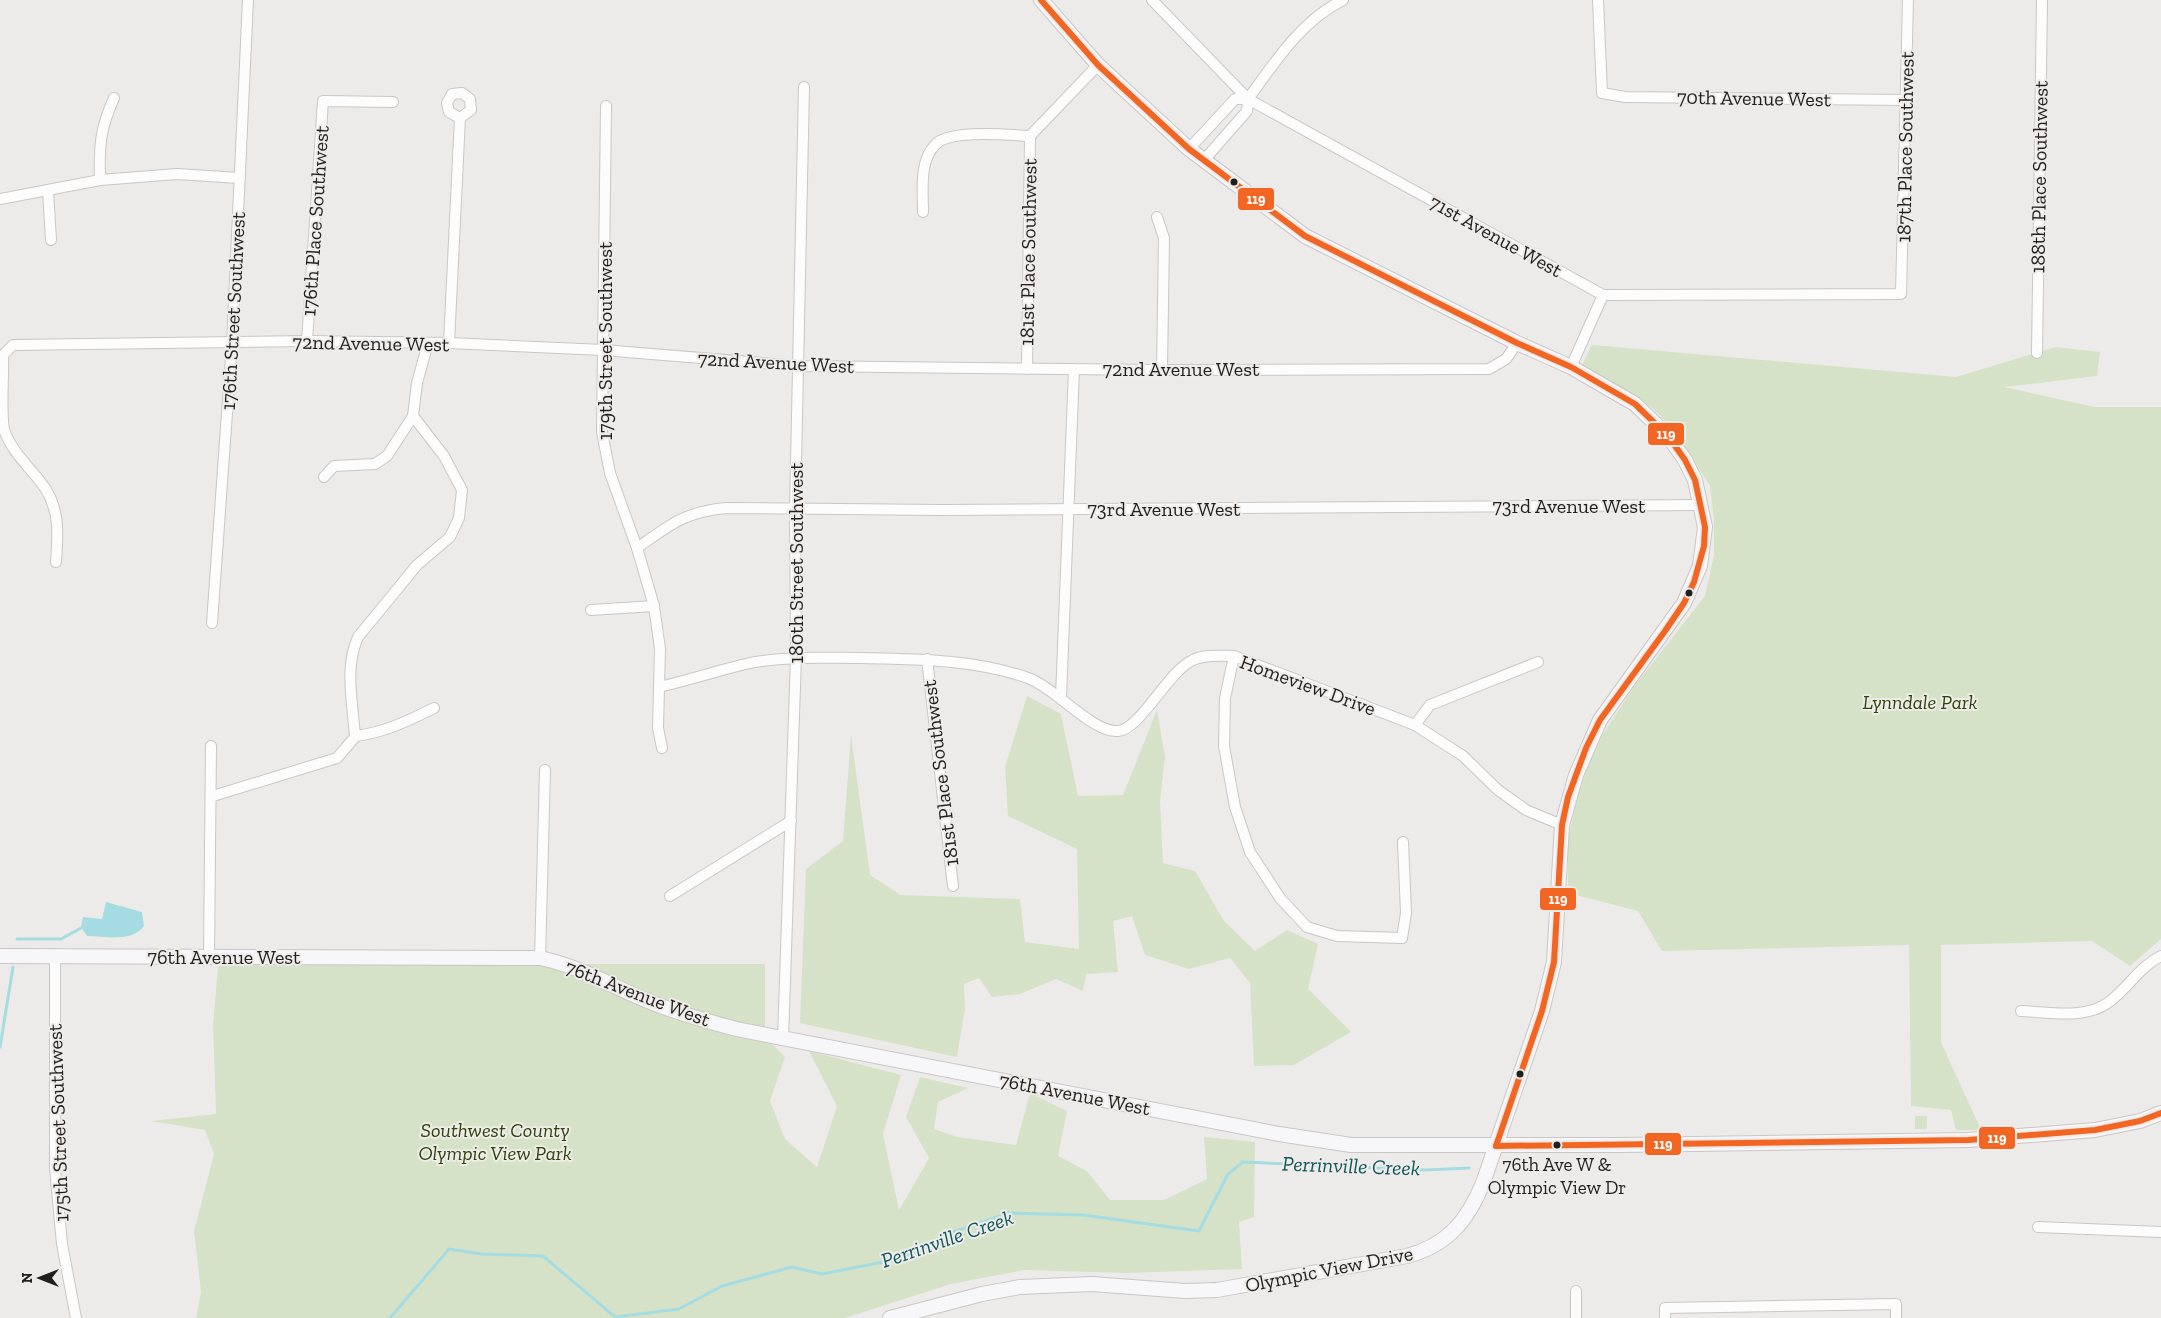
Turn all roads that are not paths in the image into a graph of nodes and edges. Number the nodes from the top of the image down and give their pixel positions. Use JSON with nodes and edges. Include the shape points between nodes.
{"nodes":[{"id":1,"x":248,"y":0,"type":"edge"},
{"id":2,"x":1041,"y":0,"type":"edge"},
{"id":3,"x":1152,"y":0,"type":"edge"},
{"id":4,"x":1343,"y":0,"type":"edge"},
{"id":5,"x":1598,"y":0,"type":"edge"},
{"id":6,"x":1908,"y":0,"type":"edge"},
{"id":7,"x":2042,"y":0,"type":"edge"},
{"id":8,"x":1325,"y":4,"type":"edge"},
{"id":9,"x":1098,"y":65,"type":"junction"},
{"id":10,"x":804,"y":87,"type":"dead end"},
{"id":11,"x":114,"y":98,"type":"dead end"},
{"id":12,"x":1248,"y":99,"type":"junction"},
{"id":13,"x":1907,"y":100,"type":"junction"},
{"id":14,"x":393,"y":102,"type":"dead end"},
{"id":15,"x":606,"y":106,"type":"dead end"},
{"id":16,"x":460,"y":118,"type":"dead end"},
{"id":17,"x":1030,"y":136,"type":"junction"},
{"id":18,"x":1189,"y":149,"type":"junction"},
{"id":19,"x":1204,"y":160,"type":"junction"},
{"id":20,"x":240,"y":178,"type":"junction"},
{"id":21,"x":100,"y":180,"type":"junction"},
{"id":22,"x":48,"y":190,"type":"junction"},
{"id":23,"x":0,"y":199,"type":"edge"},
{"id":24,"x":923,"y":212,"type":"dead end"},
{"id":25,"x":1157,"y":217,"type":"dead end"},
{"id":26,"x":51,"y":240,"type":"dead end"},
{"id":27,"x":1901,"y":294,"type":"joint"},
{"id":28,"x":1603,"y":296,"type":"junction"},
{"id":29,"x":307,"y":341,"type":"junction"},
{"id":30,"x":232,"y":342,"type":"junction"},
{"id":31,"x":1517,"y":342,"type":"junction"},
{"id":32,"x":428,"y":343,"type":"junction"},
{"id":33,"x":449,"y":343,"type":"junction"},
{"id":34,"x":603,"y":350,"type":"junction"},
{"id":35,"x":2037,"y":353,"type":"dead end"},
{"id":36,"x":799,"y":366,"type":"junction"},
{"id":37,"x":1571,"y":367,"type":"junction"},
{"id":38,"x":1027,"y":369,"type":"junction"},
{"id":39,"x":1074,"y":369,"type":"junction"},
{"id":40,"x":1162,"y":370,"type":"junction"},
{"id":41,"x":413,"y":416,"type":"junction"},
{"id":42,"x":324,"y":477,"type":"dead end"},
{"id":43,"x":1702,"y":505,"type":"junction"},
{"id":44,"x":795,"y":510,"type":"junction"},
{"id":45,"x":1070,"y":510,"type":"junction"},
{"id":46,"x":637,"y":548,"type":"junction"},
{"id":47,"x":56,"y":562,"type":"dead end"},
{"id":48,"x":654,"y":606,"type":"junction"},
{"id":49,"x":590,"y":610,"type":"dead end"},
{"id":50,"x":212,"y":622,"type":"dead end"},
{"id":51,"x":1234,"y":656,"type":"junction"},
{"id":52,"x":796,"y":657,"type":"junction"},
{"id":53,"x":927,"y":659,"type":"junction"},
{"id":54,"x":1538,"y":662,"type":"dead end"},
{"id":55,"x":659,"y":688,"type":"junction"},
{"id":56,"x":1062,"y":697,"type":"junction"},
{"id":57,"x":434,"y":708,"type":"dead end"},
{"id":58,"x":1415,"y":725,"type":"junction"},
{"id":59,"x":355,"y":736,"type":"junction"},
{"id":60,"x":211,"y":746,"type":"dead end"},
{"id":61,"x":662,"y":748,"type":"dead end"},
{"id":62,"x":545,"y":770,"type":"dead end"},
{"id":63,"x":212,"y":796,"type":"junction"},
{"id":64,"x":791,"y":821,"type":"junction"},
{"id":65,"x":1562,"y":825,"type":"junction"},
{"id":66,"x":1403,"y":842,"type":"dead end"},
{"id":67,"x":953,"y":886,"type":"dead end"},
{"id":68,"x":670,"y":896,"type":"dead end"},
{"id":69,"x":0,"y":956,"type":"edge"},
{"id":70,"x":55,"y":956,"type":"junction"},
{"id":71,"x":2161,"y":956,"type":"edge"},
{"id":72,"x":210,"y":957,"type":"junction"},
{"id":73,"x":540,"y":958,"type":"junction"},
{"id":74,"x":2021,"y":1011,"type":"dead end"},
{"id":75,"x":783,"y":1039,"type":"junction"},
{"id":76,"x":2161,"y":1113,"type":"edge"},
{"id":77,"x":1496,"y":1146,"type":"junction"},
{"id":78,"x":2038,"y":1227,"type":"dead end"},
{"id":79,"x":2161,"y":1232,"type":"edge"},
{"id":80,"x":1576,"y":1292,"type":"dead end"},
{"id":81,"x":1665,"y":1313,"type":"edge"},
{"id":82,"x":76,"y":1318,"type":"edge"},
{"id":83,"x":890,"y":1318,"type":"edge"},
{"id":84,"x":1576,"y":1318,"type":"edge"},
{"id":85,"x":1896,"y":1318,"type":"edge"}],
"edges":[{"from":1,"to":20,"type":"street","name":"176th Street Southwest"},
{"from":2,"to":9,"type":"main road","name":"Olympic View Drive"},
{"from":3,"to":12,"type":"street","name":"71st Avenue West"},
{"from":4,"to":8,"type":"street"},
{"from":5,"to":13,"type":"street","name":"70th Avenue West","via":[[1602,93],[1625,97]]},
{"from":6,"to":13,"type":"street","name":"187th Place Southwest"},
{"from":7,"to":35,"type":"street","name":"188th Place Southwest"},
{"from":8,"to":12,"type":"street","via":[[1295,37]]},
{"from":9,"to":17,"type":"street"},
{"from":9,"to":18,"type":"main road","name":"Olympic View Drive"},
{"from":10,"to":36,"type":"street","name":"180th Street Southwest"},
{"from":11,"to":21,"type":"street","via":[[99,145]]},
{"from":12,"to":18,"type":"street","via":[[1235,99]]},
{"from":12,"to":19,"type":"street","via":[[1247,111]]},
{"from":12,"to":28,"type":"street","name":"71st Avenue West"},
{"from":13,"to":27,"type":"street","name":"187th Place Southwest"},
{"from":14,"to":29,"type":"street","name":"176th Place Southwest","via":[[323,101]]},
{"from":15,"to":34,"type":"street","name":"179th Street Southwest"},
{"from":16,"to":33,"type":"street"},
{"from":17,"to":24,"type":"street","via":[[979,134],[947,138],[935,145],[926,163]]},
{"from":17,"to":38,"type":"street","name":"181st Place Southwest"},
{"from":18,"to":19,"type":"main road","name":"Olympic View Drive"},
{"from":19,"to":31,"type":"main road","name":"Olympic View Drive","via":[[1305,236]]},
{"from":20,"to":21,"type":"street","via":[[177,174]]},
{"from":20,"to":30,"type":"street","name":"176th Street Southwest"},
{"from":21,"to":22,"type":"street"},
{"from":22,"to":23,"type":"street"},
{"from":22,"to":26,"type":"street"},
{"from":25,"to":40,"type":"street","via":[[1164,238]]},
{"from":27,"to":28,"type":"street","name":"71st Avenue West"},
{"from":28,"to":37,"type":"street"},
{"from":29,"to":30,"type":"street","name":"72nd Avenue West"},
{"from":29,"to":32,"type":"street","name":"72nd Avenue West"},
{"from":30,"to":47,"type":"street","name":"72nd Avenue West","via":[[12,345],[4,355],[4,430],[14,449],[45,488],[55,509],[59,529]]},
{"from":30,"to":50,"type":"street","name":"176th Street Southwest"},
{"from":31,"to":37,"type":"main road","name":"Olympic View Drive"},
{"from":31,"to":40,"type":"street","name":"72nd Avenue West","via":[[1506,359],[1489,369]]},
{"from":32,"to":33,"type":"street","name":"72nd Avenue West"},
{"from":32,"to":41,"type":"street","via":[[417,383]]},
{"from":33,"to":34,"type":"street","name":"72nd Avenue West"},
{"from":34,"to":36,"type":"street","name":"72nd Avenue West"},
{"from":34,"to":46,"type":"street","name":"179th Street Southwest","via":[[604,440],[610,473]]},
{"from":36,"to":38,"type":"street","name":"72nd Avenue West"},
{"from":36,"to":44,"type":"street","name":"180th Street Southwest"},
{"from":37,"to":43,"type":"main road","name":"Olympic View Drive","via":[[1635,404],[1668,436],[1695,480]]},
{"from":38,"to":39,"type":"street","name":"72nd Avenue West"},
{"from":39,"to":40,"type":"street","name":"72nd Avenue West"},
{"from":39,"to":45,"type":"street"},
{"from":41,"to":42,"type":"street","via":[[387,456],[375,464],[334,466]]},
{"from":41,"to":59,"type":"street","via":[[444,456],[462,490],[459,518],[450,537],[417,564],[358,637],[352,650],[350,669]]},
{"from":43,"to":45,"type":"street","name":"73rd Avenue West"},
{"from":43,"to":65,"type":"main road","name":"Olympic View Drive","via":[[1704,546],[1694,582],[1665,631],[1600,720],[1576,775]]},
{"from":44,"to":45,"type":"street","name":"73rd Avenue West"},
{"from":44,"to":46,"type":"street","name":"73rd Avenue West","via":[[703,510],[680,518]]},
{"from":44,"to":52,"type":"street","name":"180th Street Southwest"},
{"from":45,"to":56,"type":"street"},
{"from":46,"to":48,"type":"street","name":"179th Street Southwest"},
{"from":48,"to":49,"type":"street"},
{"from":48,"to":55,"type":"street","name":"179th Street Southwest","via":[[660,648]]},
{"from":51,"to":56,"type":"street","name":"Homeview Drive","via":[[1193,660],[1170,679],[1131,727],[1119,732],[1104,730]]},
{"from":51,"to":58,"type":"street","name":"Homeview Drive"},
{"from":51,"to":66,"type":"street","via":[[1225,698],[1224,746],[1235,807],[1250,852],[1280,898],[1307,927],[1337,936],[1402,938],[1406,913]]},
{"from":52,"to":53,"type":"street","name":"Homeview Drive"},
{"from":52,"to":55,"type":"street","name":"Homeview Drive","via":[[751,663]]},
{"from":52,"to":64,"type":"street","name":"180th Street Southwest"},
{"from":53,"to":56,"type":"street","name":"Homeview Drive","via":[[1030,678]]},
{"from":53,"to":67,"type":"street","name":"181st Place Southwest"},
{"from":54,"to":58,"type":"street","via":[[1430,705]]},
{"from":55,"to":61,"type":"street","name":"179th Street Southwest","via":[[658,728]]},
{"from":57,"to":59,"type":"street","via":[[373,734]]},
{"from":58,"to":65,"type":"street","name":"Homeview Drive","via":[[1463,756],[1498,790],[1526,810]]},
{"from":59,"to":63,"type":"street","via":[[337,758]]},
{"from":60,"to":63,"type":"street"},
{"from":62,"to":73,"type":"street"},
{"from":63,"to":72,"type":"street"},
{"from":64,"to":68,"type":"street"},
{"from":64,"to":75,"type":"street","name":"180th Street Southwest"},
{"from":65,"to":77,"type":"main road","name":"Olympic View Drive","via":[[1554,962],[1542,1011]]},
{"from":69,"to":70,"type":"main road","name":"76th Avenue West"},
{"from":70,"to":72,"type":"main road","name":"76th Avenue West"},
{"from":70,"to":82,"type":"street","name":"175th Street Southwest","via":[[55,1168],[62,1244]]},
{"from":71,"to":74,"type":"street","via":[[2148,962],[2110,1002],[2094,1011]]},
{"from":72,"to":73,"type":"main road","name":"76th Avenue West"},
{"from":73,"to":75,"type":"main road","name":"76th Avenue West","via":[[586,971],[665,1008]]},
{"from":75,"to":77,"type":"main road","name":"76th Avenue West","via":[[1351,1145]]},
{"from":76,"to":77,"type":"main road","name":"76th Avenue West","via":[[2140,1121],[2095,1130],[1968,1140]]},
{"from":77,"to":83,"type":"main road","name":"Olympic View Drive","via":[[1476,1201],[1461,1224],[1441,1242],[1414,1254],[1217,1290],[1185,1291],[1092,1284],[1020,1288],[982,1294]]},
{"from":78,"to":79,"type":"street"},
{"from":80,"to":84,"type":"street"},
{"from":81,"to":85,"type":"street","via":[[1896,1304]]}]}
